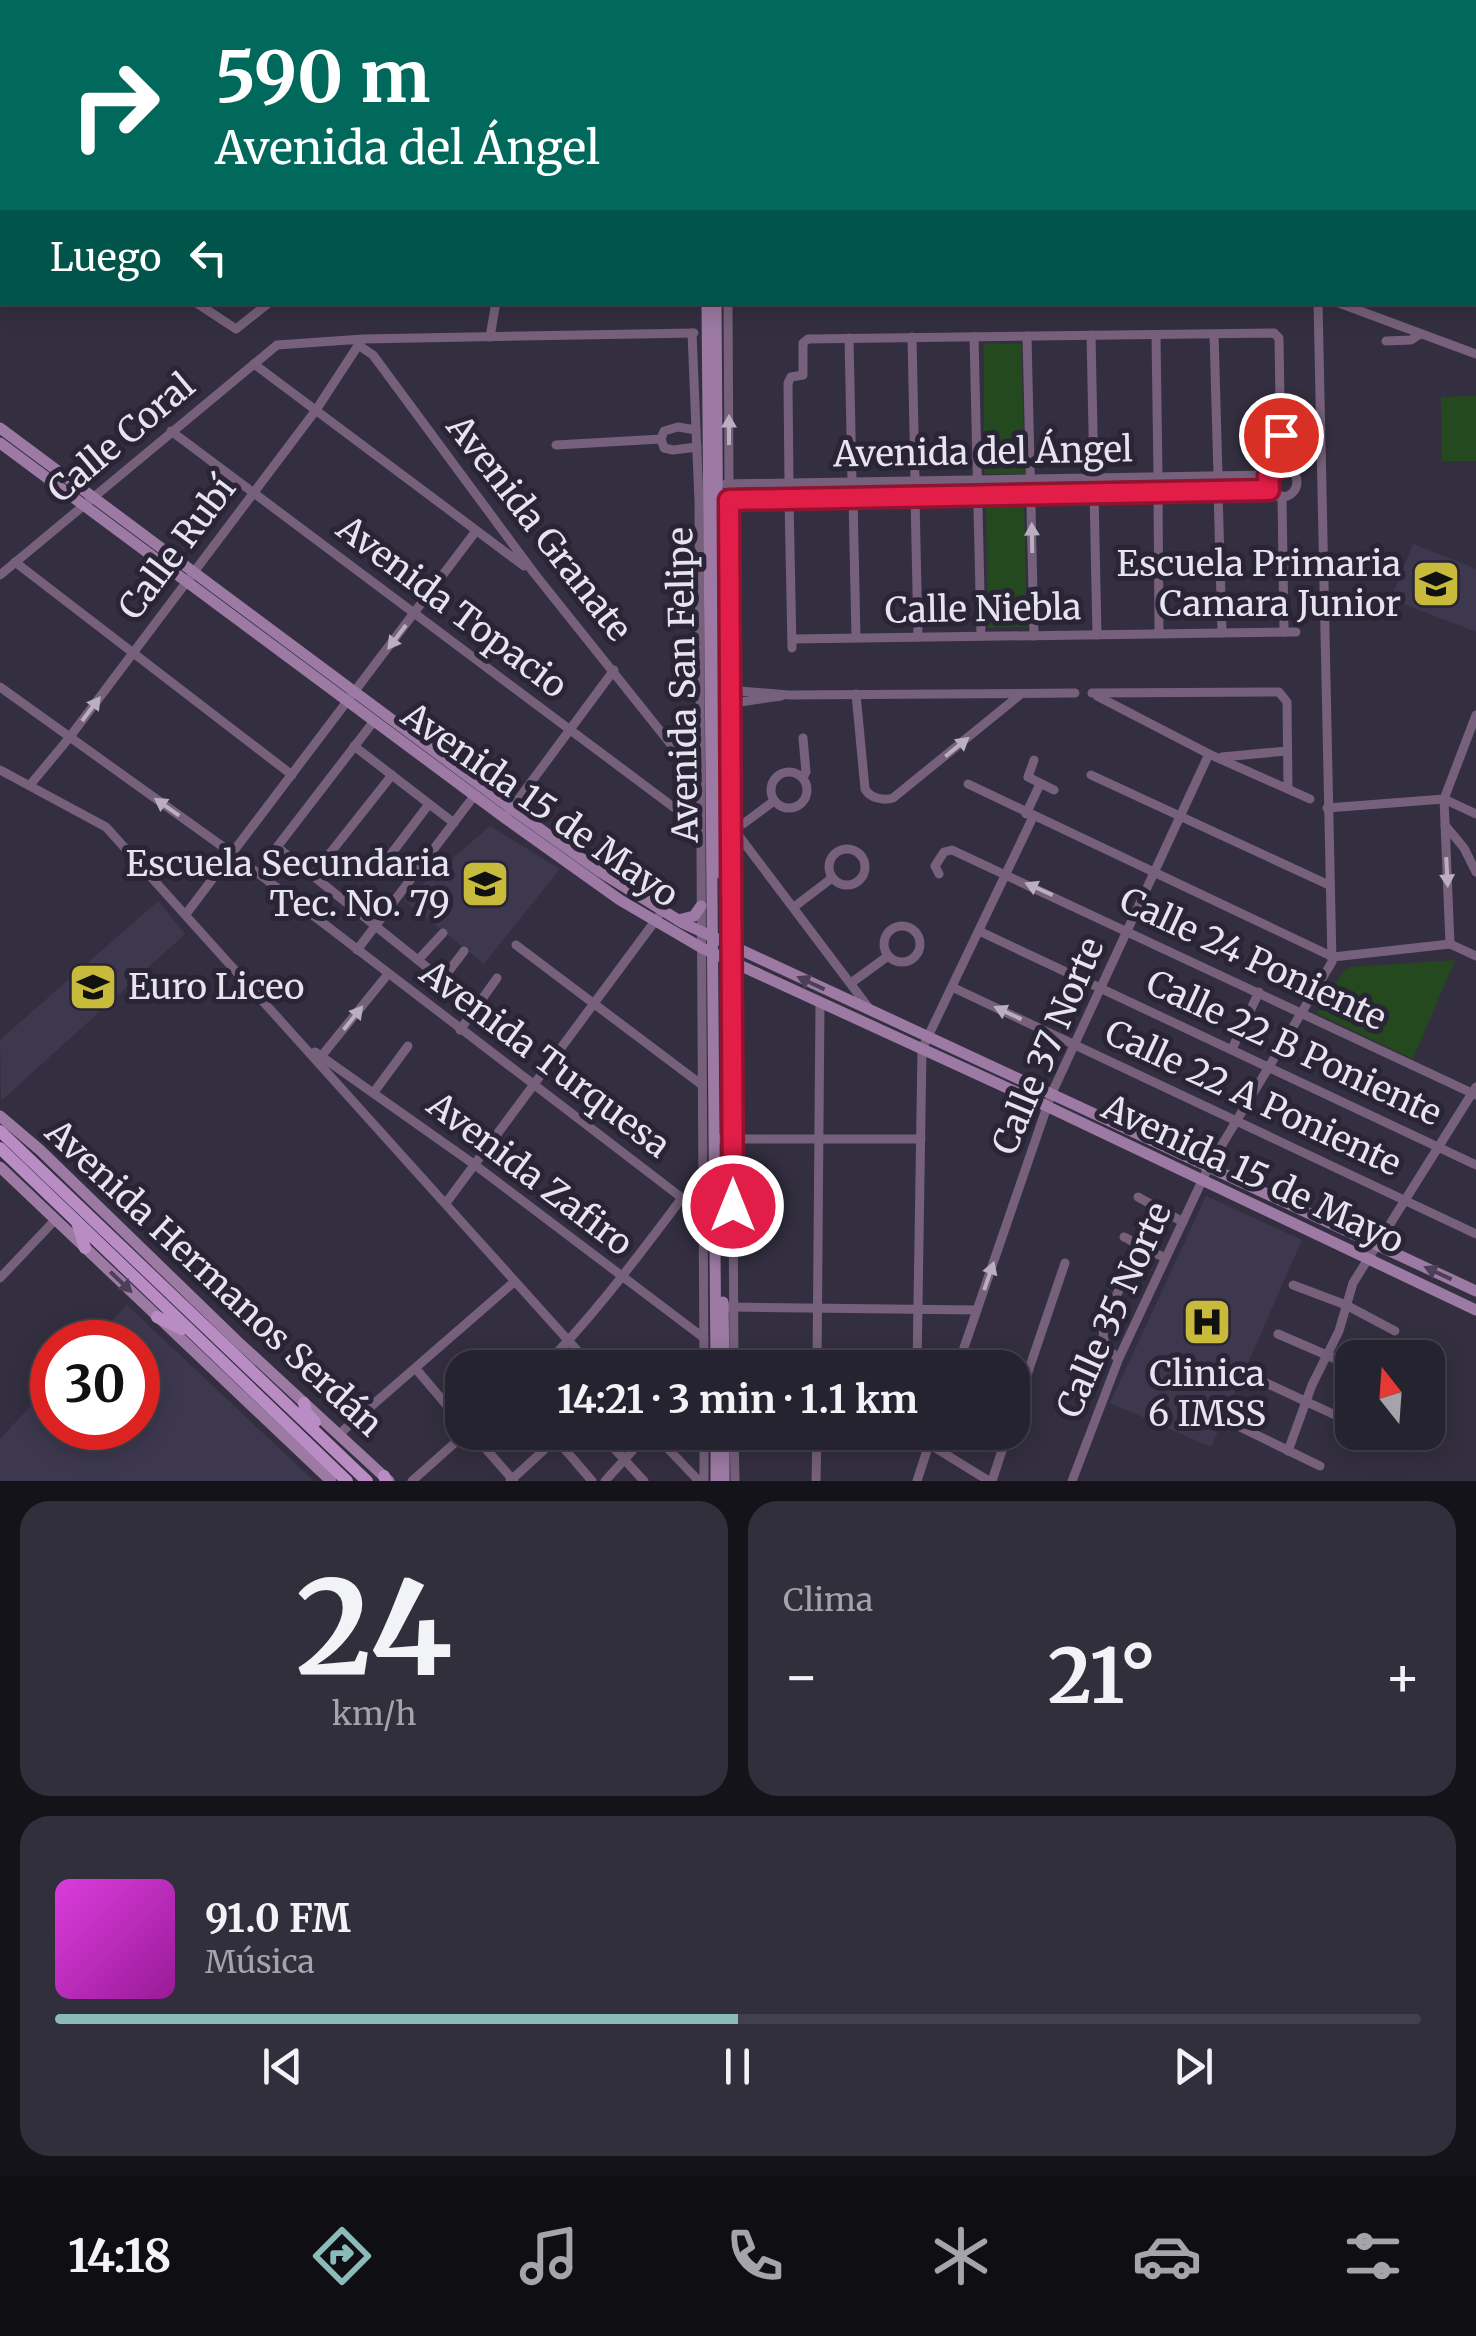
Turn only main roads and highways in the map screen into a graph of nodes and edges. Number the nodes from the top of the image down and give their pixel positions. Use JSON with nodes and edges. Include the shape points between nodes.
{"nodes":[{"id":1,"x":707,"y":305,"type":"edge"},
{"id":2,"x":716,"y":305,"type":"edge"},
{"id":3,"x":712,"y":333,"type":"junction"},
{"id":4,"x":0,"y":428,"type":"edge"},
{"id":5,"x":0,"y":443,"type":"edge"},
{"id":6,"x":713,"y":484,"type":"junction"},
{"id":7,"x":89,"y":500,"type":"junction"},
{"id":8,"x":352,"y":697,"type":"junction"},
{"id":9,"x":508,"y":813,"type":"junction"},
{"id":10,"x":701,"y":906,"type":"road end"},
{"id":11,"x":659,"y":916,"type":"junction"},
{"id":12,"x":678,"y":920,"type":"junction"},
{"id":13,"x":717,"y":947,"type":"junction"},
{"id":14,"x":925,"y":1043,"type":"junction"},
{"id":15,"x":0,"y":1116,"type":"edge"},
{"id":16,"x":0,"y":1132,"type":"edge"},
{"id":17,"x":0,"y":1148,"type":"edge"},
{"id":18,"x":0,"y":1167,"type":"edge"},
{"id":19,"x":1205,"y":1174,"type":"junction"},
{"id":20,"x":82,"y":1208,"type":"junction"},
{"id":21,"x":87,"y":1231,"type":"junction"},
{"id":22,"x":90,"y":1253,"type":"junction"},
{"id":23,"x":1476,"y":1291,"type":"edge"},
{"id":24,"x":724,"y":1307,"type":"junction"},
{"id":25,"x":1476,"y":1310,"type":"edge"},
{"id":26,"x":157,"y":1317,"type":"junction"},
{"id":27,"x":212,"y":1333,"type":"junction"},
{"id":28,"x":195,"y":1335,"type":"junction"},
{"id":29,"x":236,"y":1340,"type":"junction"},
{"id":30,"x":718,"y":1350,"type":"edge"},
{"id":31,"x":724,"y":1350,"type":"edge"},
{"id":32,"x":304,"y":1402,"type":"joint"},
{"id":33,"x":335,"y":1441,"type":"junction"},
{"id":34,"x":716,"y":1450,"type":"edge"},
{"id":35,"x":724,"y":1450,"type":"edge"},
{"id":36,"x":386,"y":1479,"type":"edge"},
{"id":37,"x":331,"y":1481,"type":"edge"},
{"id":38,"x":347,"y":1481,"type":"edge"},
{"id":39,"x":367,"y":1481,"type":"edge"},
{"id":40,"x":716,"y":1481,"type":"edge"},
{"id":41,"x":724,"y":1481,"type":"edge"}],
"edges":[{"from":1,"to":3,"type":"main road","name":"Avenida San Felipe"},
{"from":2,"to":3,"type":"main road","name":"Avenida San Felipe"},
{"from":3,"to":6,"type":"main road","name":"Avenida San Felipe"},
{"from":3,"to":6,"type":"main road","name":"Avenida San Felipe","via":[[700,440]]},
{"from":4,"to":7,"type":"main road","name":"Avenida 15 de Mayo"},
{"from":5,"to":7,"type":"main road","name":"Avenida 15 de Mayo"},
{"from":6,"to":13,"type":"main road","name":"Avenida San Felipe","via":[[720,690]]},
{"from":7,"to":8,"type":"main road","name":"Avenida 15 de Mayo"},
{"from":8,"to":9,"type":"main road","name":"Avenida 15 de Mayo"},
{"from":8,"to":9,"type":"main road","name":"Avenida 15 de Mayo","via":[[474,796]]},
{"from":9,"to":11,"type":"main road","name":"Avenida 15 de Mayo"},
{"from":10,"to":12,"type":"main road"},
{"from":11,"to":12,"type":"main road","name":"Avenida 15 de Mayo"},
{"from":11,"to":13,"type":"main road","name":"Avenida 15 de Mayo"},
{"from":12,"to":13,"type":"main road","name":"Avenida 15 de Mayo"},
{"from":14,"to":13,"type":"main road","name":"Avenida 15 de Mayo","one_way":true,"via":[[871,1011]]},
{"from":13,"to":14,"type":"main road","name":"Avenida 15 de Mayo","via":[[820,1002]]},
{"from":13,"to":24,"type":"main road","name":"Avenida San Felipe"},
{"from":14,"to":19,"type":"main road","name":"Avenida 15 de Mayo"},
{"from":15,"to":20,"type":"main road","name":"Avenida Hermanos Serdán"},
{"from":16,"to":20,"type":"main road"},
{"from":17,"to":20,"type":"main road"},
{"from":18,"to":22,"type":"main road","name":"Avenida Hermanos Serdán"},
{"from":23,"to":19,"type":"main road","name":"Avenida 15 de Mayo","one_way":true},
{"from":19,"to":25,"type":"main road","name":"Avenida 15 de Mayo"},
{"from":20,"to":21,"type":"main road"},
{"from":20,"to":22,"type":"main road"},
{"from":20,"to":27,"type":"main road"},
{"from":20,"to":29,"type":"main road","name":"Avenida Hermanos Serdán"},
{"from":21,"to":22,"type":"main road"},
{"from":21,"to":28,"type":"main road"},
{"from":22,"to":26,"type":"main road","name":"Avenida Hermanos Serdán","one_way":true},
{"from":24,"to":30,"type":"main road","name":"Avenida San Felipe"},
{"from":24,"to":31,"type":"main road","name":"Avenida San Felipe"},
{"from":26,"to":28,"type":"main road"},
{"from":26,"to":37,"type":"main road","name":"Avenida Hermanos Serdán"},
{"from":27,"to":29,"type":"main road"},
{"from":27,"to":33,"type":"main road"},
{"from":28,"to":38,"type":"main road"},
{"from":29,"to":32,"type":"main road","name":"Avenida Hermanos Serdán"},
{"from":32,"to":33,"type":"main road","via":[[306,1413]]},
{"from":33,"to":36,"type":"main road","name":"Avenida Hermanos Serdán"},
{"from":33,"to":39,"type":"main road"},
{"from":34,"to":40,"type":"main road"},
{"from":35,"to":41,"type":"main road"}]}
